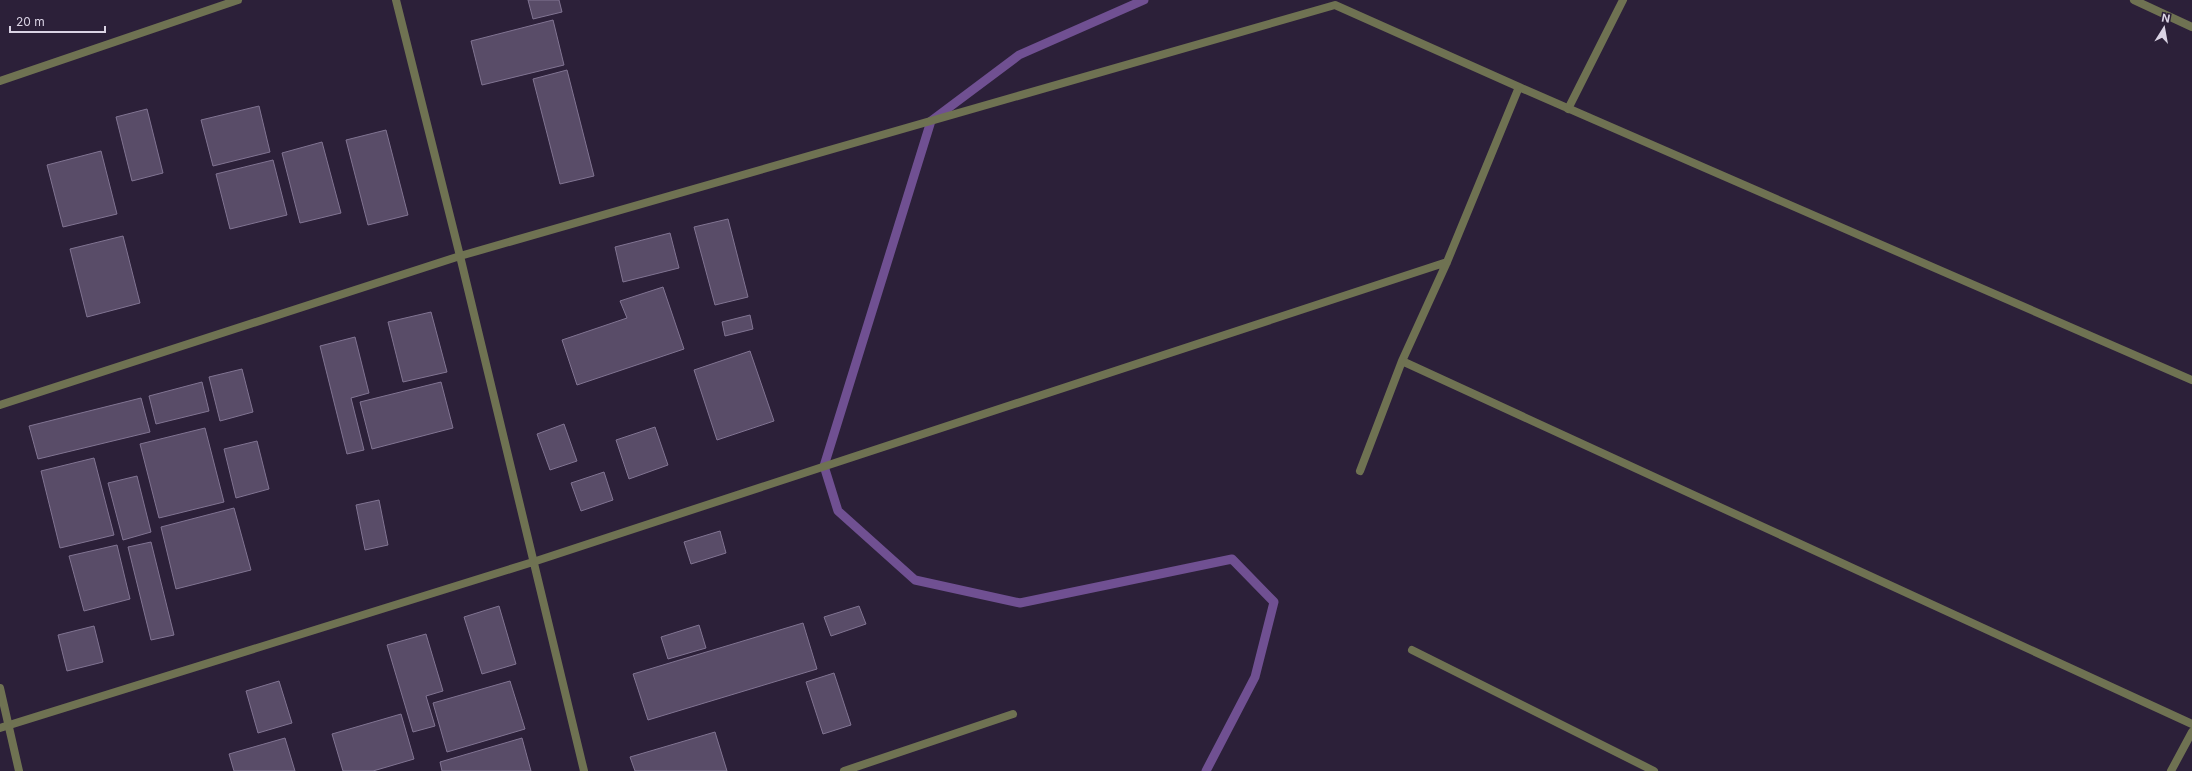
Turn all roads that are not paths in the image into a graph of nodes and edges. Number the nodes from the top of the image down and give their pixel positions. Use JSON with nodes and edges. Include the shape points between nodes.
{"nodes":[{"id":1,"x":238,"y":0,"type":"edge"},
{"id":2,"x":396,"y":0,"type":"edge"},
{"id":3,"x":1623,"y":0,"type":"edge"},
{"id":4,"x":2134,"y":0,"type":"edge"},
{"id":5,"x":2192,"y":27,"type":"edge"},
{"id":6,"x":0,"y":81,"type":"edge"},
{"id":7,"x":1519,"y":87,"type":"junction"},
{"id":8,"x":1568,"y":109,"type":"junction"},
{"id":9,"x":460,"y":256,"type":"junction"},
{"id":10,"x":1447,"y":262,"type":"junction"},
{"id":11,"x":1402,"y":361,"type":"junction"},
{"id":12,"x":2192,"y":380,"type":"edge"},
{"id":13,"x":0,"y":405,"type":"edge"},
{"id":14,"x":1360,"y":471,"type":"dead end"},
{"id":15,"x":533,"y":562,"type":"junction"},
{"id":16,"x":1412,"y":650,"type":"dead end"},
{"id":17,"x":0,"y":688,"type":"edge"},
{"id":18,"x":1013,"y":714,"type":"dead end"},
{"id":19,"x":2192,"y":724,"type":"edge"},
{"id":20,"x":9,"y":725,"type":"junction"},
{"id":21,"x":0,"y":728,"type":"edge"},
{"id":22,"x":2192,"y":732,"type":"edge"},
{"id":23,"x":19,"y":771,"type":"edge"},
{"id":24,"x":584,"y":771,"type":"edge"},
{"id":25,"x":844,"y":771,"type":"edge"},
{"id":26,"x":1654,"y":771,"type":"edge"},
{"id":27,"x":2171,"y":771,"type":"edge"}],
"edges":[{"from":1,"to":6,"type":"street"},
{"from":2,"to":9,"type":"street"},
{"from":3,"to":8,"type":"street"},
{"from":4,"to":5,"type":"street"},
{"from":7,"to":8,"type":"street"},
{"from":7,"to":9,"type":"street","via":[[1335,5]]},
{"from":7,"to":10,"type":"street"},
{"from":8,"to":12,"type":"street"},
{"from":9,"to":13,"type":"street"},
{"from":9,"to":15,"type":"street"},
{"from":10,"to":11,"type":"street"},
{"from":10,"to":15,"type":"street"},
{"from":11,"to":14,"type":"street"},
{"from":11,"to":19,"type":"street"},
{"from":15,"to":20,"type":"street"},
{"from":15,"to":24,"type":"street"},
{"from":16,"to":26,"type":"street"},
{"from":17,"to":20,"type":"street"},
{"from":18,"to":25,"type":"street"},
{"from":20,"to":21,"type":"street"},
{"from":20,"to":23,"type":"street"},
{"from":22,"to":27,"type":"street"}]}
